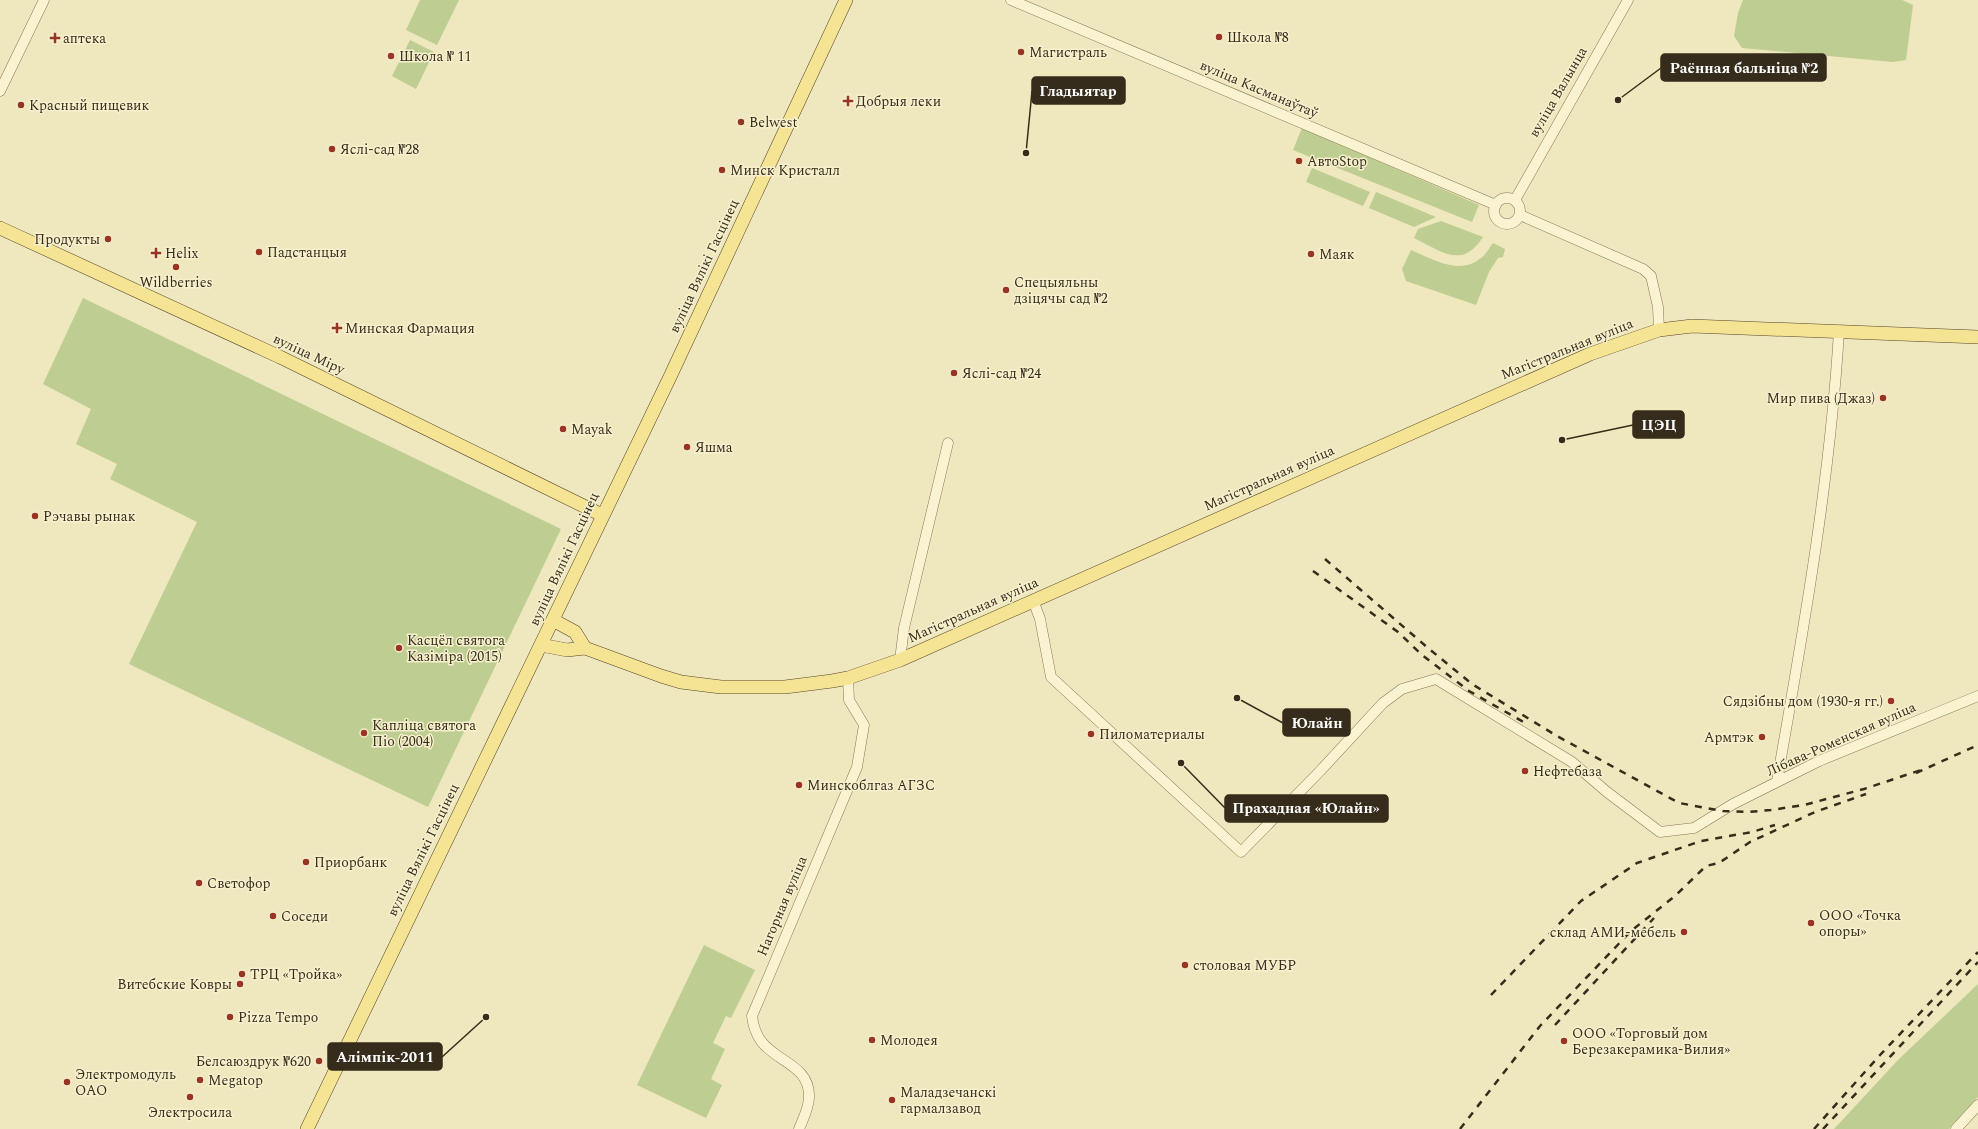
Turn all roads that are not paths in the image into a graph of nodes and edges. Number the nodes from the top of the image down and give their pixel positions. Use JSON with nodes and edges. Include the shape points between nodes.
{"nodes":[{"id":1,"x":44,"y":0,"type":"edge"},
{"id":2,"x":846,"y":0,"type":"edge"},
{"id":3,"x":1011,"y":0,"type":"edge"},
{"id":4,"x":1628,"y":0,"type":"edge"},
{"id":5,"x":0,"y":91,"type":"edge"},
{"id":6,"x":1515,"y":200,"type":"junction"},
{"id":7,"x":1496,"y":205,"type":"junction"},
{"id":8,"x":1520,"y":215,"type":"junction"},
{"id":9,"x":0,"y":228,"type":"edge"},
{"id":10,"x":1659,"y":330,"type":"junction"},
{"id":11,"x":1839,"y":331,"type":"junction"},
{"id":12,"x":1978,"y":337,"type":"edge"},
{"id":13,"x":948,"y":443,"type":"dead end"},
{"id":14,"x":602,"y":515,"type":"junction"},
{"id":15,"x":1033,"y":600,"type":"junction"},
{"id":16,"x":553,"y":620,"type":"junction"},
{"id":17,"x":541,"y":645,"type":"junction"},
{"id":18,"x":585,"y":648,"type":"junction"},
{"id":19,"x":900,"y":660,"type":"junction"},
{"id":20,"x":848,"y":678,"type":"junction"},
{"id":21,"x":1978,"y":696,"type":"edge"},
{"id":22,"x":1777,"y":781,"type":"junction"},
{"id":23,"x":1978,"y":1105,"type":"edge"},
{"id":24,"x":307,"y":1129,"type":"edge"},
{"id":25,"x":799,"y":1129,"type":"edge"},
{"id":26,"x":1956,"y":1129,"type":"edge"}],
"edges":[{"from":1,"to":5,"type":"street"},
{"from":2,"to":14,"type":"main road","name":"вуліца Вялікі Гасцінец"},
{"from":3,"to":7,"type":"street","name":"вуліца Касманаўтаў"},
{"from":4,"to":6,"type":"street","name":"вуліца Валынца"},
{"from":6,"to":7,"type":"street","via":[[1504,198]]},
{"from":6,"to":8,"type":"street","via":[[1519,205]]},
{"from":7,"to":8,"type":"street","via":[[1495,216],[1501,223],[1513,223]]},
{"from":8,"to":10,"type":"street","via":[[1643,269],[1652,276]]},
{"from":9,"to":14,"type":"main road","name":"вуліца Міру","via":[[280,358]]},
{"from":10,"to":11,"type":"main road","name":"Магістральная вуліца","via":[[1692,326]]},
{"from":10,"to":15,"type":"main road","name":"Магістральная вуліца","via":[[1590,354]]},
{"from":11,"to":12,"type":"main road","name":"Магістральная вуліца"},
{"from":11,"to":22,"type":"street","via":[[1817,534]]},
{"from":13,"to":19,"type":"street","via":[[904,628]]},
{"from":14,"to":16,"type":"main road","name":"вуліца Вялікі Гасцінец"},
{"from":15,"to":19,"type":"main road","name":"Магістральная вуліца"},
{"from":15,"to":22,"type":"street","name":"Лібава-Роменская вуліца","via":[[1040,619],[1051,677],[1241,852],[1383,703],[1402,689],[1436,679],[1572,762],[1660,832],[1694,828]]},
{"from":16,"to":17,"type":"main road","name":"вуліца Вялікі Гасцінец"},
{"from":16,"to":18,"type":"main road","via":[[575,632]]},
{"from":17,"to":18,"type":"main road","via":[[567,650]]},
{"from":17,"to":24,"type":"main road","name":"вуліца Вялікі Гасцінец"},
{"from":18,"to":20,"type":"main road","name":"Магістральная вуліца","via":[[681,682],[721,687],[785,687]]},
{"from":19,"to":20,"type":"main road","name":"Магістральная вуліца"},
{"from":20,"to":25,"type":"street","name":"Нагорная вуліца","via":[[849,700],[864,725],[857,767],[752,1016],[753,1026],[762,1043],[799,1071],[809,1090],[809,1099]]},
{"from":21,"to":22,"type":"street","name":"Лібава-Роменская вуліца","via":[[1819,761]]},
{"from":23,"to":26,"type":"street"}]}
